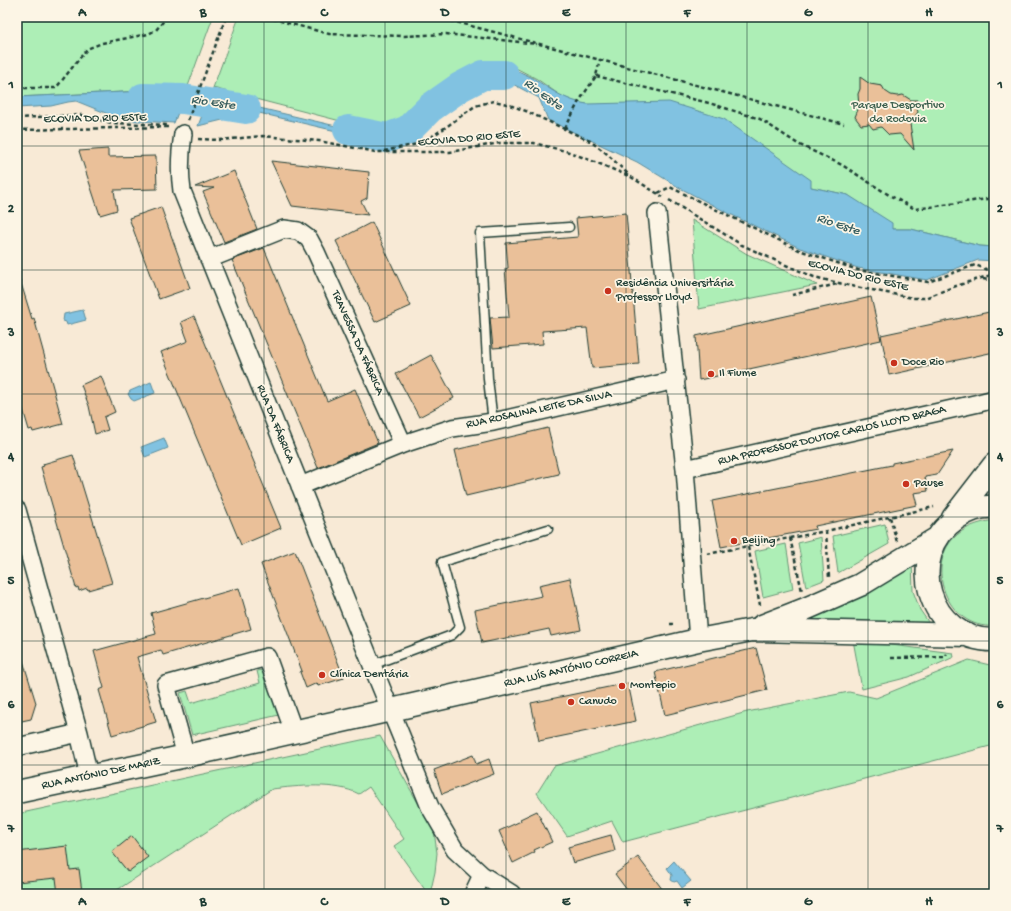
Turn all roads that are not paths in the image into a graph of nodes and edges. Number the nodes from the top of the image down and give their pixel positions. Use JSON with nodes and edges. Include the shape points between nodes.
{"nodes":[{"id":1,"x":182,"y":130,"type":"road end"},
{"id":2,"x":657,"y":213,"type":"dead end"},
{"id":3,"x":569,"y":227,"type":"dead end"},
{"id":4,"x":209,"y":259,"type":"junction"},
{"id":5,"x":676,"y":380,"type":"junction"},
{"id":6,"x":989,"y":403,"type":"edge"},
{"id":7,"x":493,"y":422,"type":"junction"},
{"id":8,"x":403,"y":444,"type":"junction"},
{"id":9,"x":994,"y":465,"type":"edge"},
{"id":10,"x":685,"y":469,"type":"junction"},
{"id":11,"x":300,"y":486,"type":"junction"},
{"id":12,"x":994,"y":507,"type":"edge"},
{"id":13,"x":17,"y":510,"type":"edge"},
{"id":14,"x":548,"y":529,"type":"dead end"},
{"id":15,"x":943,"y":531,"type":"junction"},
{"id":16,"x":752,"y":630,"type":"junction"},
{"id":17,"x":986,"y":639,"type":"edge"},
{"id":18,"x":698,"y":640,"type":"junction"},
{"id":19,"x":372,"y":665,"type":"junction"},
{"id":20,"x":391,"y":710,"type":"junction"},
{"id":21,"x":294,"y":732,"type":"junction"},
{"id":22,"x":79,"y":733,"type":"junction"},
{"id":23,"x":17,"y":747,"type":"edge"},
{"id":24,"x":186,"y":756,"type":"junction"},
{"id":25,"x":89,"y":776,"type":"junction"},
{"id":26,"x":17,"y":792,"type":"edge"},
{"id":27,"x":482,"y":875,"type":"junction"},
{"id":28,"x":473,"y":894,"type":"edge"},
{"id":29,"x":512,"y":894,"type":"edge"}],
"edges":[{"from":1,"to":4,"type":"street","name":"RUA DA FÁBRICA","via":[[179,174],[182,191]]},
{"from":2,"to":5,"type":"street"},
{"from":3,"to":7,"type":"lane","via":[[480,233],[488,379]]},
{"from":4,"to":8,"type":"street","name":"TRAVESSA DA FÁBRICA","via":[[284,228],[298,231],[308,239]]},
{"from":4,"to":11,"type":"street","name":"RUA DA FÁBRICA"},
{"from":5,"to":7,"type":"street","name":"RUA ROSALINA LEITE DA SILVA"},
{"from":5,"to":10,"type":"street"},
{"from":6,"to":10,"type":"street","name":"RUA PROFESSOR DOUTOR CARLOS LLOYD BRAGA"},
{"from":7,"to":8,"type":"street","name":"RUA ROSALINA LEITE DA SILVA","via":[[452,428]]},
{"from":8,"to":11,"type":"street"},
{"from":9,"to":15,"type":"street"},
{"from":10,"to":18,"type":"street"},
{"from":11,"to":19,"type":"street","name":"RUA DA FÁBRICA"},
{"from":12,"to":15,"type":"street","name":"RUA LUÍS ANTÓNIO CORREIA","via":[[978,508],[963,514]]},
{"from":13,"to":22,"type":"street"},
{"from":14,"to":19,"type":"lane","via":[[442,562],[460,627],[452,635]]},
{"from":15,"to":16,"type":"street","name":"RUA LUÍS ANTÓNIO CORREIA","via":[[860,585]]},
{"from":15,"to":17,"type":"street","via":[[930,553],[927,565],[929,592],[934,605],[943,618],[954,627]]},
{"from":16,"to":17,"type":"street","name":"RUA LUÍS ANTÓNIO CORREIA"},
{"from":16,"to":18,"type":"street","name":"RUA LUÍS ANTÓNIO CORREIA"},
{"from":18,"to":20,"type":"street","name":"RUA LUÍS ANTÓNIO CORREIA"},
{"from":19,"to":20,"type":"street","name":"RUA DA FÁBRICA"},
{"from":20,"to":21,"type":"street","name":"RUA ANTÓNIO DE MARIZ"},
{"from":20,"to":27,"type":"street","name":"RUA DA FÁBRICA","via":[[430,807],[455,850]]},
{"from":21,"to":24,"type":"street","name":"RUA ANTÓNIO DE MARIZ"},
{"from":21,"to":24,"type":"street","via":[[267,657],[166,685]]},
{"from":22,"to":23,"type":"street"},
{"from":22,"to":25,"type":"street"},
{"from":24,"to":25,"type":"street","name":"RUA ANTÓNIO DE MARIZ"},
{"from":25,"to":26,"type":"street","name":"RUA ANTÓNIO DE MARIZ"},
{"from":27,"to":28,"type":"street"},
{"from":27,"to":29,"type":"street","name":"RUA DA FÁBRICA"}]}
